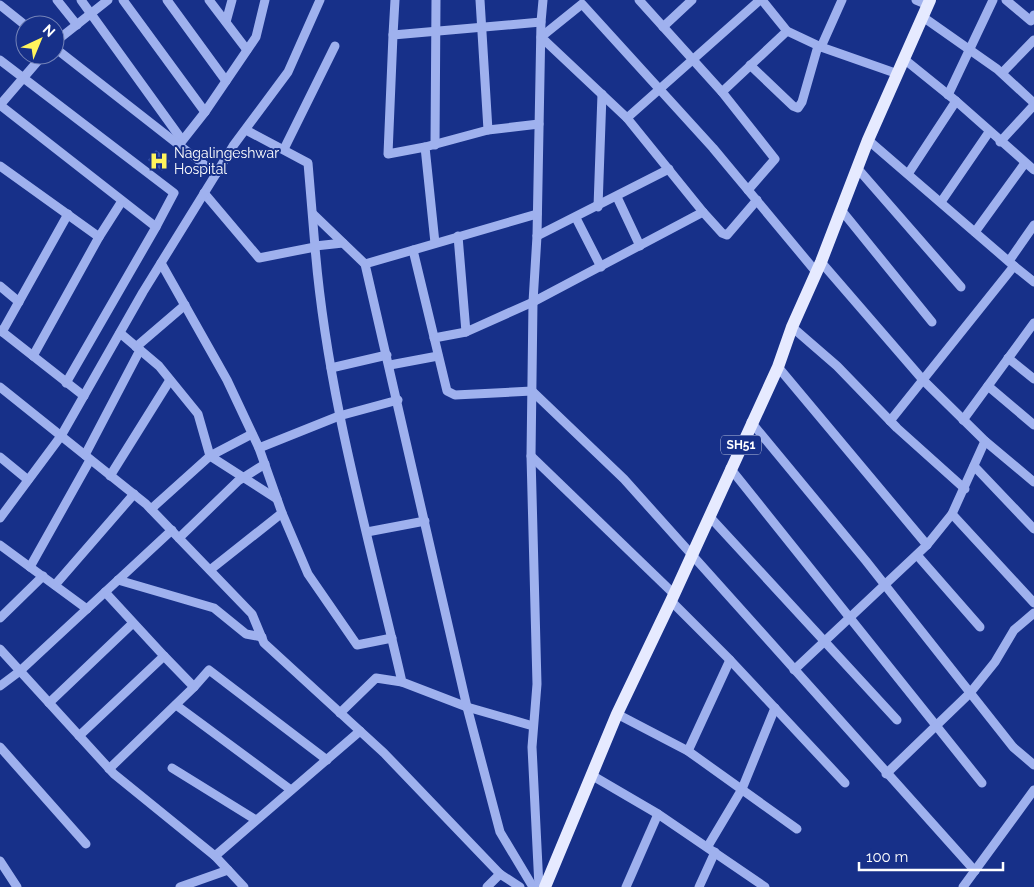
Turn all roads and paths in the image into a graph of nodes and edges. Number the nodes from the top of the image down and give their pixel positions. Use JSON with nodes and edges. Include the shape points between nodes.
{"nodes":[{"id":1,"x":57,"y":0,"type":"edge"},
{"id":2,"x":81,"y":0,"type":"edge"},
{"id":3,"x":123,"y":0,"type":"edge"},
{"id":4,"x":167,"y":0,"type":"edge"},
{"id":5,"x":209,"y":0,"type":"edge"},
{"id":6,"x":232,"y":0,"type":"edge"},
{"id":7,"x":266,"y":0,"type":"edge"},
{"id":8,"x":320,"y":0,"type":"edge"},
{"id":9,"x":395,"y":0,"type":"edge"},
{"id":10,"x":436,"y":0,"type":"edge"},
{"id":11,"x":480,"y":0,"type":"edge"},
{"id":12,"x":543,"y":0,"type":"edge"},
{"id":13,"x":639,"y":0,"type":"edge"},
{"id":14,"x":692,"y":0,"type":"edge"},
{"id":15,"x":761,"y":0,"type":"edge"},
{"id":16,"x":842,"y":0,"type":"edge"},
{"id":17,"x":993,"y":0,"type":"edge"},
{"id":18,"x":1006,"y":0,"type":"edge"},
{"id":19,"x":104,"y":1,"type":"edge"},
{"id":20,"x":584,"y":2,"type":"edge"},
{"id":21,"x":0,"y":5,"type":"edge"},
{"id":22,"x":924,"y":6,"type":"edge"},
{"id":23,"x":91,"y":13,"type":"junction"},
{"id":24,"x":15,"y":17,"type":"edge"},
{"id":25,"x":1033,"y":20,"type":"edge"},
{"id":26,"x":226,"y":22,"type":"junction"},
{"id":27,"x":541,"y":22,"type":"junction"},
{"id":28,"x":77,"y":25,"type":"junction"},
{"id":29,"x":481,"y":26,"type":"junction"},
{"id":30,"x":664,"y":27,"type":"junction"},
{"id":31,"x":436,"y":30,"type":"junction"},
{"id":32,"x":787,"y":31,"type":"junction"},
{"id":33,"x":65,"y":34,"type":"edge"},
{"id":34,"x":393,"y":35,"type":"junction"},
{"id":35,"x":541,"y":37,"type":"junction"},
{"id":36,"x":1034,"y":40,"type":"edge"},
{"id":37,"x":335,"y":46,"type":"dead end"},
{"id":38,"x":819,"y":46,"type":"junction"},
{"id":39,"x":247,"y":50,"type":"junction"},
{"id":40,"x":970,"y":50,"type":"junction"},
{"id":41,"x":65,"y":56,"type":"edge"},
{"id":42,"x":693,"y":59,"type":"junction"},
{"id":43,"x":904,"y":59,"type":"junction"},
{"id":44,"x":0,"y":60,"type":"edge"},
{"id":45,"x":34,"y":65,"type":"edge"},
{"id":46,"x":750,"y":65,"type":"junction"},
{"id":47,"x":1002,"y":73,"type":"junction"},
{"id":48,"x":898,"y":74,"type":"junction"},
{"id":49,"x":23,"y":78,"type":"junction"},
{"id":50,"x":226,"y":81,"type":"junction"},
{"id":51,"x":659,"y":89,"type":"junction"},
{"id":52,"x":722,"y":92,"type":"junction"},
{"id":53,"x":602,"y":94,"type":"junction"},
{"id":54,"x":948,"y":96,"type":"junction"},
{"id":55,"x":956,"y":101,"type":"junction"},
{"id":56,"x":1034,"y":104,"type":"edge"},
{"id":57,"x":0,"y":105,"type":"edge"},
{"id":58,"x":204,"y":112,"type":"junction"},
{"id":59,"x":627,"y":118,"type":"junction"},
{"id":60,"x":539,"y":124,"type":"junction"},
{"id":61,"x":246,"y":130,"type":"junction"},
{"id":62,"x":488,"y":130,"type":"junction"},
{"id":63,"x":989,"y":132,"type":"junction"},
{"id":64,"x":868,"y":140,"type":"junction"},
{"id":65,"x":180,"y":142,"type":"junction"},
{"id":66,"x":1000,"y":142,"type":"junction"},
{"id":67,"x":435,"y":145,"type":"junction"},
{"id":68,"x":425,"y":147,"type":"junction"},
{"id":69,"x":284,"y":149,"type":"junction"},
{"id":70,"x":1025,"y":163,"type":"junction"},
{"id":71,"x":0,"y":166,"type":"edge"},
{"id":72,"x":669,"y":169,"type":"junction"},
{"id":73,"x":858,"y":169,"type":"junction"},
{"id":74,"x":1034,"y":170,"type":"edge"},
{"id":75,"x":216,"y":174,"type":"junction"},
{"id":76,"x":908,"y":174,"type":"junction"},
{"id":77,"x":748,"y":190,"type":"junction"},
{"id":78,"x":204,"y":193,"type":"junction"},
{"id":79,"x":617,"y":197,"type":"junction"},
{"id":80,"x":757,"y":200,"type":"junction"},
{"id":81,"x":122,"y":201,"type":"junction"},
{"id":82,"x":941,"y":202,"type":"junction"},
{"id":83,"x":598,"y":207,"type":"junction"},
{"id":84,"x":842,"y":211,"type":"junction"},
{"id":85,"x":703,"y":212,"type":"junction"},
{"id":86,"x":68,"y":214,"type":"junction"},
{"id":87,"x":313,"y":214,"type":"junction"},
{"id":88,"x":536,"y":214,"type":"junction"},
{"id":89,"x":576,"y":218,"type":"junction"},
{"id":90,"x":1034,"y":225,"type":"edge"},
{"id":91,"x":156,"y":228,"type":"junction"},
{"id":92,"x":975,"y":232,"type":"junction"},
{"id":93,"x":458,"y":236,"type":"junction"},
{"id":94,"x":537,"y":236,"type":"junction"},
{"id":95,"x":99,"y":237,"type":"junction"},
{"id":96,"x":343,"y":243,"type":"junction"},
{"id":97,"x":435,"y":243,"type":"junction"},
{"id":98,"x":640,"y":246,"type":"junction"},
{"id":99,"x":315,"y":247,"type":"junction"},
{"id":100,"x":413,"y":250,"type":"junction"},
{"id":101,"x":161,"y":263,"type":"junction"},
{"id":102,"x":365,"y":264,"type":"junction"},
{"id":103,"x":1011,"y":264,"type":"junction"},
{"id":104,"x":601,"y":267,"type":"junction"},
{"id":105,"x":819,"y":268,"type":"junction"},
{"id":106,"x":1034,"y":282,"type":"edge"},
{"id":107,"x":0,"y":286,"type":"edge"},
{"id":108,"x":961,"y":287,"type":"dead end"},
{"id":109,"x":19,"y":302,"type":"junction"},
{"id":110,"x":533,"y":302,"type":"junction"},
{"id":111,"x":185,"y":305,"type":"junction"},
{"id":112,"x":932,"y":322,"type":"dead end"},
{"id":113,"x":1034,"y":323,"type":"edge"},
{"id":114,"x":792,"y":327,"type":"junction"},
{"id":115,"x":1,"y":331,"type":"edge"},
{"id":116,"x":466,"y":332,"type":"junction"},
{"id":117,"x":120,"y":333,"type":"junction"},
{"id":118,"x":434,"y":338,"type":"junction"},
{"id":119,"x":138,"y":349,"type":"junction"},
{"id":120,"x":387,"y":355,"type":"junction"},
{"id":121,"x":33,"y":356,"type":"junction"},
{"id":122,"x":438,"y":356,"type":"junction"},
{"id":123,"x":1008,"y":358,"type":"junction"},
{"id":124,"x":390,"y":364,"type":"junction"},
{"id":125,"x":778,"y":367,"type":"junction"},
{"id":126,"x":331,"y":368,"type":"junction"},
{"id":127,"x":1034,"y":379,"type":"edge"},
{"id":128,"x":170,"y":380,"type":"junction"},
{"id":129,"x":922,"y":380,"type":"junction"},
{"id":130,"x":66,"y":382,"type":"junction"},
{"id":131,"x":988,"y":386,"type":"junction"},
{"id":132,"x":0,"y":387,"type":"edge"},
{"id":133,"x":532,"y":391,"type":"junction"},
{"id":134,"x":84,"y":396,"type":"junction"},
{"id":135,"x":398,"y":400,"type":"junction"},
{"id":136,"x":339,"y":416,"type":"junction"},
{"id":137,"x":963,"y":420,"type":"junction"},
{"id":138,"x":890,"y":421,"type":"junction"},
{"id":139,"x":751,"y":422,"type":"junction"},
{"id":140,"x":1034,"y":425,"type":"edge"},
{"id":141,"x":252,"y":434,"type":"junction"},
{"id":142,"x":61,"y":436,"type":"junction"},
{"id":143,"x":985,"y":441,"type":"junction"},
{"id":144,"x":259,"y":448,"type":"junction"},
{"id":145,"x":210,"y":456,"type":"junction"},
{"id":146,"x":531,"y":456,"type":"junction"},
{"id":147,"x":0,"y":457,"type":"edge"},
{"id":148,"x":88,"y":457,"type":"junction"},
{"id":149,"x":265,"y":464,"type":"junction"},
{"id":150,"x":974,"y":466,"type":"junction"},
{"id":151,"x":730,"y":468,"type":"junction"},
{"id":152,"x":110,"y":476,"type":"junction"},
{"id":153,"x":243,"y":477,"type":"junction"},
{"id":154,"x":28,"y":480,"type":"junction"},
{"id":155,"x":1034,"y":482,"type":"edge"},
{"id":156,"x":965,"y":489,"type":"junction"},
{"id":157,"x":134,"y":494,"type":"junction"},
{"id":158,"x":277,"y":499,"type":"junction"},
{"id":159,"x":151,"y":509,"type":"junction"},
{"id":160,"x":282,"y":513,"type":"junction"},
{"id":161,"x":952,"y":514,"type":"junction"},
{"id":162,"x":709,"y":516,"type":"junction"},
{"id":163,"x":0,"y":518,"type":"edge"},
{"id":164,"x":425,"y":521,"type":"junction"},
{"id":165,"x":1034,"y":529,"type":"edge"},
{"id":166,"x":172,"y":530,"type":"junction"},
{"id":167,"x":367,"y":532,"type":"junction"},
{"id":168,"x":179,"y":538,"type":"junction"},
{"id":169,"x":0,"y":544,"type":"edge"},
{"id":170,"x":927,"y":545,"type":"junction"},
{"id":171,"x":690,"y":555,"type":"junction"},
{"id":172,"x":917,"y":555,"type":"junction"},
{"id":173,"x":30,"y":567,"type":"junction"},
{"id":174,"x":210,"y":570,"type":"junction"},
{"id":175,"x":42,"y":576,"type":"junction"},
{"id":176,"x":118,"y":580,"type":"junction"},
{"id":177,"x":885,"y":585,"type":"junction"},
{"id":178,"x":55,"y":586,"type":"junction"},
{"id":179,"x":105,"y":592,"type":"junction"},
{"id":180,"x":673,"y":598,"type":"junction"},
{"id":181,"x":1034,"y":603,"type":"edge"},
{"id":182,"x":87,"y":609,"type":"junction"},
{"id":183,"x":1034,"y":613,"type":"edge"},
{"id":184,"x":850,"y":616,"type":"junction"},
{"id":185,"x":0,"y":618,"type":"edge"},
{"id":186,"x":133,"y":623,"type":"junction"},
{"id":187,"x":980,"y":627,"type":"dead end"},
{"id":188,"x":262,"y":637,"type":"junction"},
{"id":189,"x":392,"y":638,"type":"junction"},
{"id":190,"x":824,"y":640,"type":"junction"},
{"id":191,"x":0,"y":649,"type":"edge"},
{"id":192,"x":164,"y":656,"type":"junction"},
{"id":193,"x":730,"y":660,"type":"junction"},
{"id":194,"x":794,"y":670,"type":"junction"},
{"id":195,"x":20,"y":671,"type":"junction"},
{"id":196,"x":402,"y":682,"type":"junction"},
{"id":197,"x":0,"y":686,"type":"edge"},
{"id":198,"x":194,"y":687,"type":"junction"},
{"id":199,"x":970,"y":693,"type":"junction"},
{"id":200,"x":50,"y":703,"type":"junction"},
{"id":201,"x":176,"y":704,"type":"junction"},
{"id":202,"x":467,"y":707,"type":"junction"},
{"id":203,"x":775,"y":708,"type":"junction"},
{"id":204,"x":340,"y":712,"type":"junction"},
{"id":205,"x":617,"y":714,"type":"junction"},
{"id":206,"x":897,"y":720,"type":"dead end"},
{"id":207,"x":937,"y":724,"type":"junction"},
{"id":208,"x":533,"y":726,"type":"junction"},
{"id":209,"x":360,"y":731,"type":"junction"},
{"id":210,"x":80,"y":736,"type":"junction"},
{"id":211,"x":0,"y":747,"type":"edge"},
{"id":212,"x":688,"y":751,"type":"junction"},
{"id":213,"x":327,"y":760,"type":"junction"},
{"id":214,"x":1034,"y":765,"type":"edge"},
{"id":215,"x":172,"y":768,"type":"dead end"},
{"id":216,"x":110,"y":769,"type":"junction"},
{"id":217,"x":886,"y":774,"type":"junction"},
{"id":218,"x":593,"y":776,"type":"junction"},
{"id":219,"x":844,"y":783,"type":"dead end"},
{"id":220,"x":982,"y":783,"type":"dead end"},
{"id":221,"x":291,"y":790,"type":"junction"},
{"id":222,"x":742,"y":790,"type":"junction"},
{"id":223,"x":1034,"y":790,"type":"edge"},
{"id":224,"x":658,"y":814,"type":"junction"},
{"id":225,"x":256,"y":820,"type":"junction"},
{"id":226,"x":798,"y":829,"type":"dead end"},
{"id":227,"x":86,"y":844,"type":"dead end"},
{"id":228,"x":712,"y":849,"type":"junction"},
{"id":229,"x":215,"y":856,"type":"junction"},
{"id":230,"x":1,"y":864,"type":"edge"},
{"id":231,"x":228,"y":870,"type":"junction"},
{"id":232,"x":976,"y":871,"type":"junction"},
{"id":233,"x":500,"y":874,"type":"junction"},
{"id":234,"x":17,"y":887,"type":"edge"},
{"id":235,"x":182,"y":887,"type":"edge"},
{"id":236,"x":244,"y":887,"type":"edge"},
{"id":237,"x":487,"y":887,"type":"edge"},
{"id":238,"x":520,"y":887,"type":"edge"},
{"id":239,"x":533,"y":887,"type":"edge"},
{"id":240,"x":539,"y":887,"type":"edge"},
{"id":241,"x":545,"y":887,"type":"edge"},
{"id":242,"x":626,"y":887,"type":"edge"},
{"id":243,"x":699,"y":887,"type":"edge"},
{"id":244,"x":765,"y":887,"type":"edge"},
{"id":245,"x":963,"y":887,"type":"edge"}],
"edges":[{"from":1,"to":28,"type":"street"},
{"from":2,"to":23,"type":"street"},
{"from":3,"to":58,"type":"street"},
{"from":4,"to":50,"type":"street"},
{"from":5,"to":26,"type":"street"},
{"from":6,"to":26,"type":"street"},
{"from":7,"to":39,"type":"street","via":[[256,37]]},
{"from":8,"to":61,"type":"street","via":[[288,72]]},
{"from":9,"to":34,"type":"street"},
{"from":10,"to":31,"type":"street"},
{"from":11,"to":29,"type":"street"},
{"from":12,"to":27,"type":"street"},
{"from":13,"to":30,"type":"street"},
{"from":14,"to":30,"type":"street"},
{"from":15,"to":32,"type":"street"},
{"from":15,"to":42,"type":"street"},
{"from":16,"to":38,"type":"street"},
{"from":17,"to":40,"type":"street"},
{"from":18,"to":25,"type":"street"},
{"from":19,"to":23,"type":"street"},
{"from":20,"to":35,"type":"street"},
{"from":20,"to":51,"type":"street"},
{"from":21,"to":24,"type":"street"},
{"from":22,"to":40,"type":"street"},
{"from":22,"to":43,"type":"main road","number":"SH51"},
{"from":23,"to":28,"type":"street"},
{"from":23,"to":65,"type":"street"},
{"from":26,"to":39,"type":"street"},
{"from":27,"to":29,"type":"street"},
{"from":27,"to":35,"type":"street"},
{"from":28,"to":33,"type":"street"},
{"from":29,"to":31,"type":"street"},
{"from":29,"to":62,"type":"street"},
{"from":30,"to":42,"type":"street"},
{"from":31,"to":34,"type":"street"},
{"from":31,"to":67,"type":"street"},
{"from":32,"to":38,"type":"street"},
{"from":32,"to":46,"type":"street"},
{"from":34,"to":68,"type":"street","via":[[388,154]]},
{"from":35,"to":53,"type":"street"},
{"from":35,"to":60,"type":"street"},
{"from":36,"to":47,"type":"street"},
{"from":37,"to":69,"type":"street"},
{"from":38,"to":46,"type":"street","via":[[798,108]]},
{"from":38,"to":48,"type":"street"},
{"from":39,"to":50,"type":"street"},
{"from":40,"to":47,"type":"street"},
{"from":40,"to":54,"type":"street"},
{"from":41,"to":65,"type":"street"},
{"from":42,"to":51,"type":"street"},
{"from":42,"to":52,"type":"street"},
{"from":43,"to":48,"type":"main road","number":"SH51"},
{"from":43,"to":54,"type":"street"},
{"from":44,"to":49,"type":"street"},
{"from":45,"to":49,"type":"street"},
{"from":46,"to":52,"type":"street"},
{"from":47,"to":56,"type":"street"},
{"from":48,"to":64,"type":"main road","number":"SH51"},
{"from":49,"to":57,"type":"street"},
{"from":49,"to":91,"type":"street","via":[[174,193]]},
{"from":50,"to":58,"type":"street"},
{"from":51,"to":59,"type":"street"},
{"from":51,"to":77,"type":"street"},
{"from":52,"to":77,"type":"street","via":[[775,158]]},
{"from":53,"to":59,"type":"street"},
{"from":53,"to":83,"type":"street"},
{"from":54,"to":55,"type":"street"},
{"from":55,"to":63,"type":"street"},
{"from":55,"to":76,"type":"street"},
{"from":56,"to":66,"type":"street"},
{"from":57,"to":81,"type":"street"},
{"from":58,"to":65,"type":"street"},
{"from":59,"to":72,"type":"street"},
{"from":60,"to":62,"type":"street"},
{"from":60,"to":88,"type":"street"},
{"from":61,"to":69,"type":"street"},
{"from":61,"to":75,"type":"street"},
{"from":62,"to":67,"type":"street"},
{"from":63,"to":66,"type":"street"},
{"from":63,"to":82,"type":"street"},
{"from":64,"to":73,"type":"main road","number":"SH51"},
{"from":64,"to":76,"type":"street"},
{"from":65,"to":75,"type":"street"},
{"from":66,"to":70,"type":"street"},
{"from":67,"to":68,"type":"street"},
{"from":68,"to":97,"type":"street"},
{"from":69,"to":87,"type":"street","via":[[308,162]]},
{"from":70,"to":74,"type":"street"},
{"from":70,"to":92,"type":"street"},
{"from":71,"to":86,"type":"street"},
{"from":72,"to":79,"type":"street"},
{"from":72,"to":85,"type":"street"},
{"from":73,"to":84,"type":"main road","number":"SH51"},
{"from":73,"to":108,"type":"street"},
{"from":75,"to":78,"type":"street"},
{"from":76,"to":82,"type":"street"},
{"from":77,"to":80,"type":"street"},
{"from":78,"to":99,"type":"street","via":[[259,258]]},
{"from":78,"to":101,"type":"street"},
{"from":79,"to":83,"type":"street"},
{"from":79,"to":98,"type":"street"},
{"from":80,"to":85,"type":"street","via":[[727,235]]},
{"from":80,"to":105,"type":"street"},
{"from":81,"to":91,"type":"street"},
{"from":81,"to":95,"type":"street"},
{"from":82,"to":92,"type":"street"},
{"from":83,"to":89,"type":"street"},
{"from":84,"to":105,"type":"main road","number":"SH51"},
{"from":84,"to":112,"type":"street"},
{"from":85,"to":98,"type":"street"},
{"from":86,"to":95,"type":"street"},
{"from":86,"to":109,"type":"street"},
{"from":87,"to":96,"type":"street"},
{"from":87,"to":99,"type":"street"},
{"from":88,"to":93,"type":"street"},
{"from":88,"to":94,"type":"street"},
{"from":89,"to":94,"type":"street"},
{"from":89,"to":104,"type":"street"},
{"from":90,"to":103,"type":"street"},
{"from":91,"to":130,"type":"street"},
{"from":92,"to":103,"type":"street"},
{"from":93,"to":97,"type":"street"},
{"from":93,"to":116,"type":"street"},
{"from":94,"to":110,"type":"street"},
{"from":95,"to":121,"type":"street"},
{"from":96,"to":99,"type":"street"},
{"from":96,"to":102,"type":"street"},
{"from":97,"to":100,"type":"street"},
{"from":98,"to":104,"type":"street"},
{"from":99,"to":126,"type":"street"},
{"from":100,"to":102,"type":"street"},
{"from":100,"to":118,"type":"street"},
{"from":101,"to":111,"type":"street"},
{"from":101,"to":117,"type":"street"},
{"from":102,"to":120,"type":"street"},
{"from":103,"to":106,"type":"street"},
{"from":103,"to":129,"type":"street"},
{"from":104,"to":110,"type":"street"},
{"from":105,"to":114,"type":"main road","number":"SH51"},
{"from":105,"to":129,"type":"street"},
{"from":107,"to":109,"type":"street"},
{"from":109,"to":115,"type":"street"},
{"from":110,"to":116,"type":"street"},
{"from":110,"to":133,"type":"street"},
{"from":111,"to":119,"type":"street"},
{"from":111,"to":141,"type":"street","via":[[227,380]]},
{"from":113,"to":123,"type":"street"},
{"from":114,"to":125,"type":"main road","number":"SH51"},
{"from":114,"to":138,"type":"street","via":[[837,366]]},
{"from":115,"to":121,"type":"street"},
{"from":116,"to":118,"type":"street"},
{"from":117,"to":119,"type":"street"},
{"from":117,"to":134,"type":"street"},
{"from":118,"to":122,"type":"street"},
{"from":119,"to":128,"type":"street"},
{"from":119,"to":148,"type":"street"},
{"from":120,"to":124,"type":"street"},
{"from":120,"to":126,"type":"street"},
{"from":121,"to":130,"type":"street"},
{"from":122,"to":124,"type":"street"},
{"from":122,"to":133,"type":"street","via":[[446,388],[452,394]]},
{"from":123,"to":127,"type":"street"},
{"from":123,"to":131,"type":"street"},
{"from":124,"to":135,"type":"street"},
{"from":125,"to":139,"type":"main road","number":"SH51"},
{"from":125,"to":170,"type":"street"},
{"from":126,"to":136,"type":"street"},
{"from":128,"to":145,"type":"street","via":[[198,414]]},
{"from":128,"to":152,"type":"street"},
{"from":129,"to":137,"type":"street"},
{"from":129,"to":138,"type":"street"},
{"from":130,"to":134,"type":"street"},
{"from":131,"to":137,"type":"street"},
{"from":131,"to":140,"type":"street"},
{"from":132,"to":142,"type":"street"},
{"from":133,"to":146,"type":"street"},
{"from":133,"to":171,"type":"street","via":[[624,479]]},
{"from":134,"to":142,"type":"street"},
{"from":135,"to":136,"type":"street"},
{"from":135,"to":164,"type":"street"},
{"from":136,"to":144,"type":"street"},
{"from":136,"to":167,"type":"street"},
{"from":137,"to":143,"type":"street"},
{"from":138,"to":156,"type":"street"},
{"from":139,"to":151,"type":"main road","number":"SH51"},
{"from":139,"to":177,"type":"street"},
{"from":141,"to":144,"type":"street"},
{"from":141,"to":145,"type":"street"},
{"from":142,"to":148,"type":"street"},
{"from":142,"to":154,"type":"street"},
{"from":143,"to":150,"type":"street"},
{"from":143,"to":155,"type":"street"},
{"from":144,"to":149,"type":"street"},
{"from":145,"to":153,"type":"street"},
{"from":145,"to":159,"type":"street"},
{"from":146,"to":180,"type":"street"},
{"from":146,"to":208,"type":"street","via":[[536,684]]},
{"from":147,"to":154,"type":"street"},
{"from":148,"to":152,"type":"street"},
{"from":148,"to":173,"type":"street"},
{"from":149,"to":153,"type":"street"},
{"from":149,"to":158,"type":"street"},
{"from":150,"to":156,"type":"street"},
{"from":150,"to":165,"type":"street"},
{"from":151,"to":162,"type":"main road","number":"SH51"},
{"from":151,"to":184,"type":"street"},
{"from":152,"to":157,"type":"street"},
{"from":153,"to":158,"type":"street"},
{"from":153,"to":168,"type":"street"},
{"from":154,"to":163,"type":"street"},
{"from":156,"to":161,"type":"street"},
{"from":157,"to":159,"type":"street"},
{"from":157,"to":178,"type":"street"},
{"from":158,"to":160,"type":"street"},
{"from":159,"to":166,"type":"street"},
{"from":160,"to":174,"type":"street"},
{"from":160,"to":189,"type":"street","via":[[308,574],[357,645]]},
{"from":161,"to":170,"type":"street"},
{"from":161,"to":181,"type":"street"},
{"from":162,"to":171,"type":"main road","number":"SH51"},
{"from":162,"to":190,"type":"street"},
{"from":164,"to":167,"type":"street"},
{"from":164,"to":202,"type":"street"},
{"from":166,"to":168,"type":"street"},
{"from":166,"to":176,"type":"street"},
{"from":167,"to":189,"type":"street"},
{"from":168,"to":174,"type":"street"},
{"from":169,"to":173,"type":"street"},
{"from":170,"to":172,"type":"street"},
{"from":171,"to":180,"type":"main road","number":"SH51"},
{"from":171,"to":194,"type":"street"},
{"from":172,"to":177,"type":"street"},
{"from":172,"to":187,"type":"street"},
{"from":173,"to":175,"type":"street"},
{"from":174,"to":188,"type":"street","via":[[252,614]]},
{"from":175,"to":178,"type":"street"},
{"from":175,"to":185,"type":"street"},
{"from":176,"to":179,"type":"street"},
{"from":176,"to":188,"type":"street","via":[[211,607],[246,634]]},
{"from":177,"to":184,"type":"street"},
{"from":177,"to":199,"type":"street"},
{"from":178,"to":182,"type":"street"},
{"from":179,"to":182,"type":"street"},
{"from":179,"to":186,"type":"street"},
{"from":180,"to":193,"type":"street"},
{"from":180,"to":205,"type":"main road","number":"SH51"},
{"from":182,"to":195,"type":"street"},
{"from":183,"to":199,"type":"street","via":[[1014,630],[995,662]]},
{"from":184,"to":190,"type":"street"},
{"from":184,"to":207,"type":"street"},
{"from":186,"to":192,"type":"street"},
{"from":186,"to":200,"type":"street"},
{"from":188,"to":204,"type":"street","via":[[264,643]]},
{"from":189,"to":196,"type":"street"},
{"from":190,"to":194,"type":"street"},
{"from":190,"to":206,"type":"street"},
{"from":191,"to":195,"type":"street"},
{"from":192,"to":198,"type":"street"},
{"from":192,"to":210,"type":"street"},
{"from":193,"to":203,"type":"street"},
{"from":193,"to":212,"type":"street"},
{"from":194,"to":217,"type":"street"},
{"from":195,"to":197,"type":"street"},
{"from":195,"to":200,"type":"street"},
{"from":196,"to":202,"type":"street"},
{"from":196,"to":204,"type":"street","via":[[376,678]]},
{"from":198,"to":201,"type":"street"},
{"from":198,"to":213,"type":"street","via":[[209,670]]},
{"from":199,"to":207,"type":"street"},
{"from":199,"to":214,"type":"street","via":[[1013,747]]},
{"from":200,"to":210,"type":"street"},
{"from":201,"to":216,"type":"street"},
{"from":201,"to":221,"type":"street"},
{"from":202,"to":208,"type":"street"},
{"from":202,"to":239,"type":"street","via":[[500,832]]},
{"from":203,"to":219,"type":"street"},
{"from":203,"to":222,"type":"street"},
{"from":204,"to":209,"type":"street"},
{"from":205,"to":212,"type":"street"},
{"from":205,"to":218,"type":"main road","number":"SH51"},
{"from":207,"to":217,"type":"street"},
{"from":207,"to":220,"type":"street"},
{"from":208,"to":240,"type":"street","via":[[533,806]]},
{"from":209,"to":213,"type":"street"},
{"from":209,"to":233,"type":"street"},
{"from":210,"to":216,"type":"street"},
{"from":211,"to":227,"type":"street"},
{"from":212,"to":222,"type":"street"},
{"from":213,"to":221,"type":"street"},
{"from":215,"to":225,"type":"street"},
{"from":216,"to":229,"type":"street"},
{"from":217,"to":232,"type":"street"},
{"from":218,"to":224,"type":"street"},
{"from":218,"to":241,"type":"main road","number":"SH51"},
{"from":221,"to":225,"type":"street"},
{"from":222,"to":226,"type":"street"},
{"from":222,"to":228,"type":"street"},
{"from":223,"to":232,"type":"street"},
{"from":224,"to":228,"type":"street"},
{"from":224,"to":242,"type":"street"},
{"from":225,"to":229,"type":"street"},
{"from":228,"to":243,"type":"street"},
{"from":228,"to":244,"type":"street"},
{"from":229,"to":231,"type":"street"},
{"from":230,"to":234,"type":"street"},
{"from":231,"to":235,"type":"street"},
{"from":231,"to":236,"type":"street"},
{"from":232,"to":245,"type":"street"},
{"from":233,"to":237,"type":"street"},
{"from":233,"to":238,"type":"street"}]}
